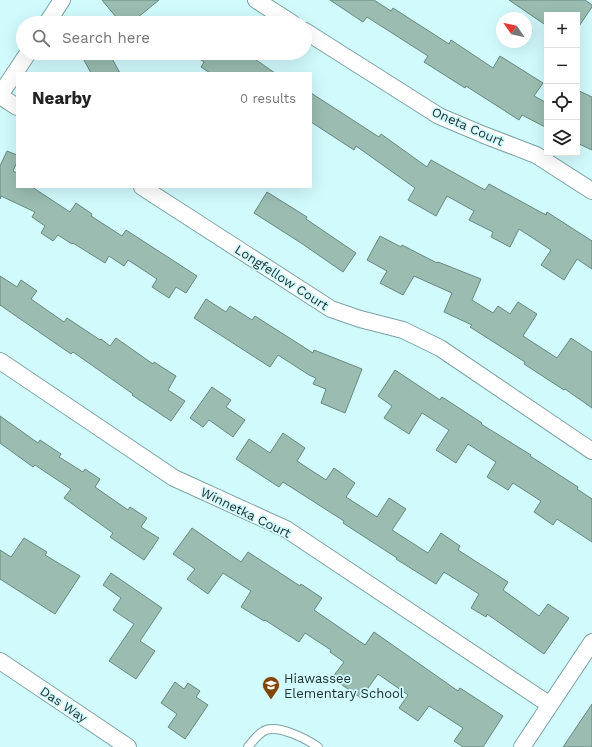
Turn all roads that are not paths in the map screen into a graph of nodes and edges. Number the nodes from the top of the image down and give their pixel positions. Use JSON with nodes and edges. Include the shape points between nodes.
{"nodes":[{"id":1,"x":62,"y":0,"type":"edge"},
{"id":2,"x":256,"y":0,"type":"edge"},
{"id":3,"x":52,"y":16,"type":"edge"},
{"id":4,"x":281,"y":16,"type":"edge"},
{"id":5,"x":312,"y":35,"type":"edge"},
{"id":6,"x":23,"y":60,"type":"edge"},
{"id":7,"x":0,"y":95,"type":"edge"},
{"id":8,"x":16,"y":105,"type":"edge"},
{"id":9,"x":144,"y":188,"type":"edge"},
{"id":10,"x":592,"y":191,"type":"edge"},
{"id":11,"x":0,"y":361,"type":"edge"},
{"id":12,"x":592,"y":451,"type":"edge"},
{"id":13,"x":592,"y":642,"type":"edge"},
{"id":14,"x":0,"y":661,"type":"edge"},
{"id":15,"x":550,"y":705,"type":"junction"},
{"id":16,"x":128,"y":747,"type":"edge"},
{"id":17,"x":248,"y":747,"type":"edge"},
{"id":18,"x":318,"y":747,"type":"edge"},
{"id":19,"x":522,"y":747,"type":"edge"}],
"edges":[{"from":1,"to":3,"type":"street"},
{"from":2,"to":4,"type":"street"},
{"from":5,"to":10,"type":"street","name":"Oneta Court","via":[[439,116],[536,155]]},
{"from":6,"to":7,"type":"street"},
{"from":7,"to":8,"type":"street"},
{"from":9,"to":12,"type":"street","name":"Longfellow Court","via":[[331,310],[403,330],[440,348]]},
{"from":11,"to":15,"type":"street","name":"Winnetka Court","via":[[174,478],[286,530]]},
{"from":13,"to":15,"type":"street"},
{"from":14,"to":16,"type":"street","name":"Das Way"},
{"from":15,"to":19,"type":"street"},
{"from":17,"to":18,"type":"lane","via":[[258,734],[274,729],[293,734]]}]}
